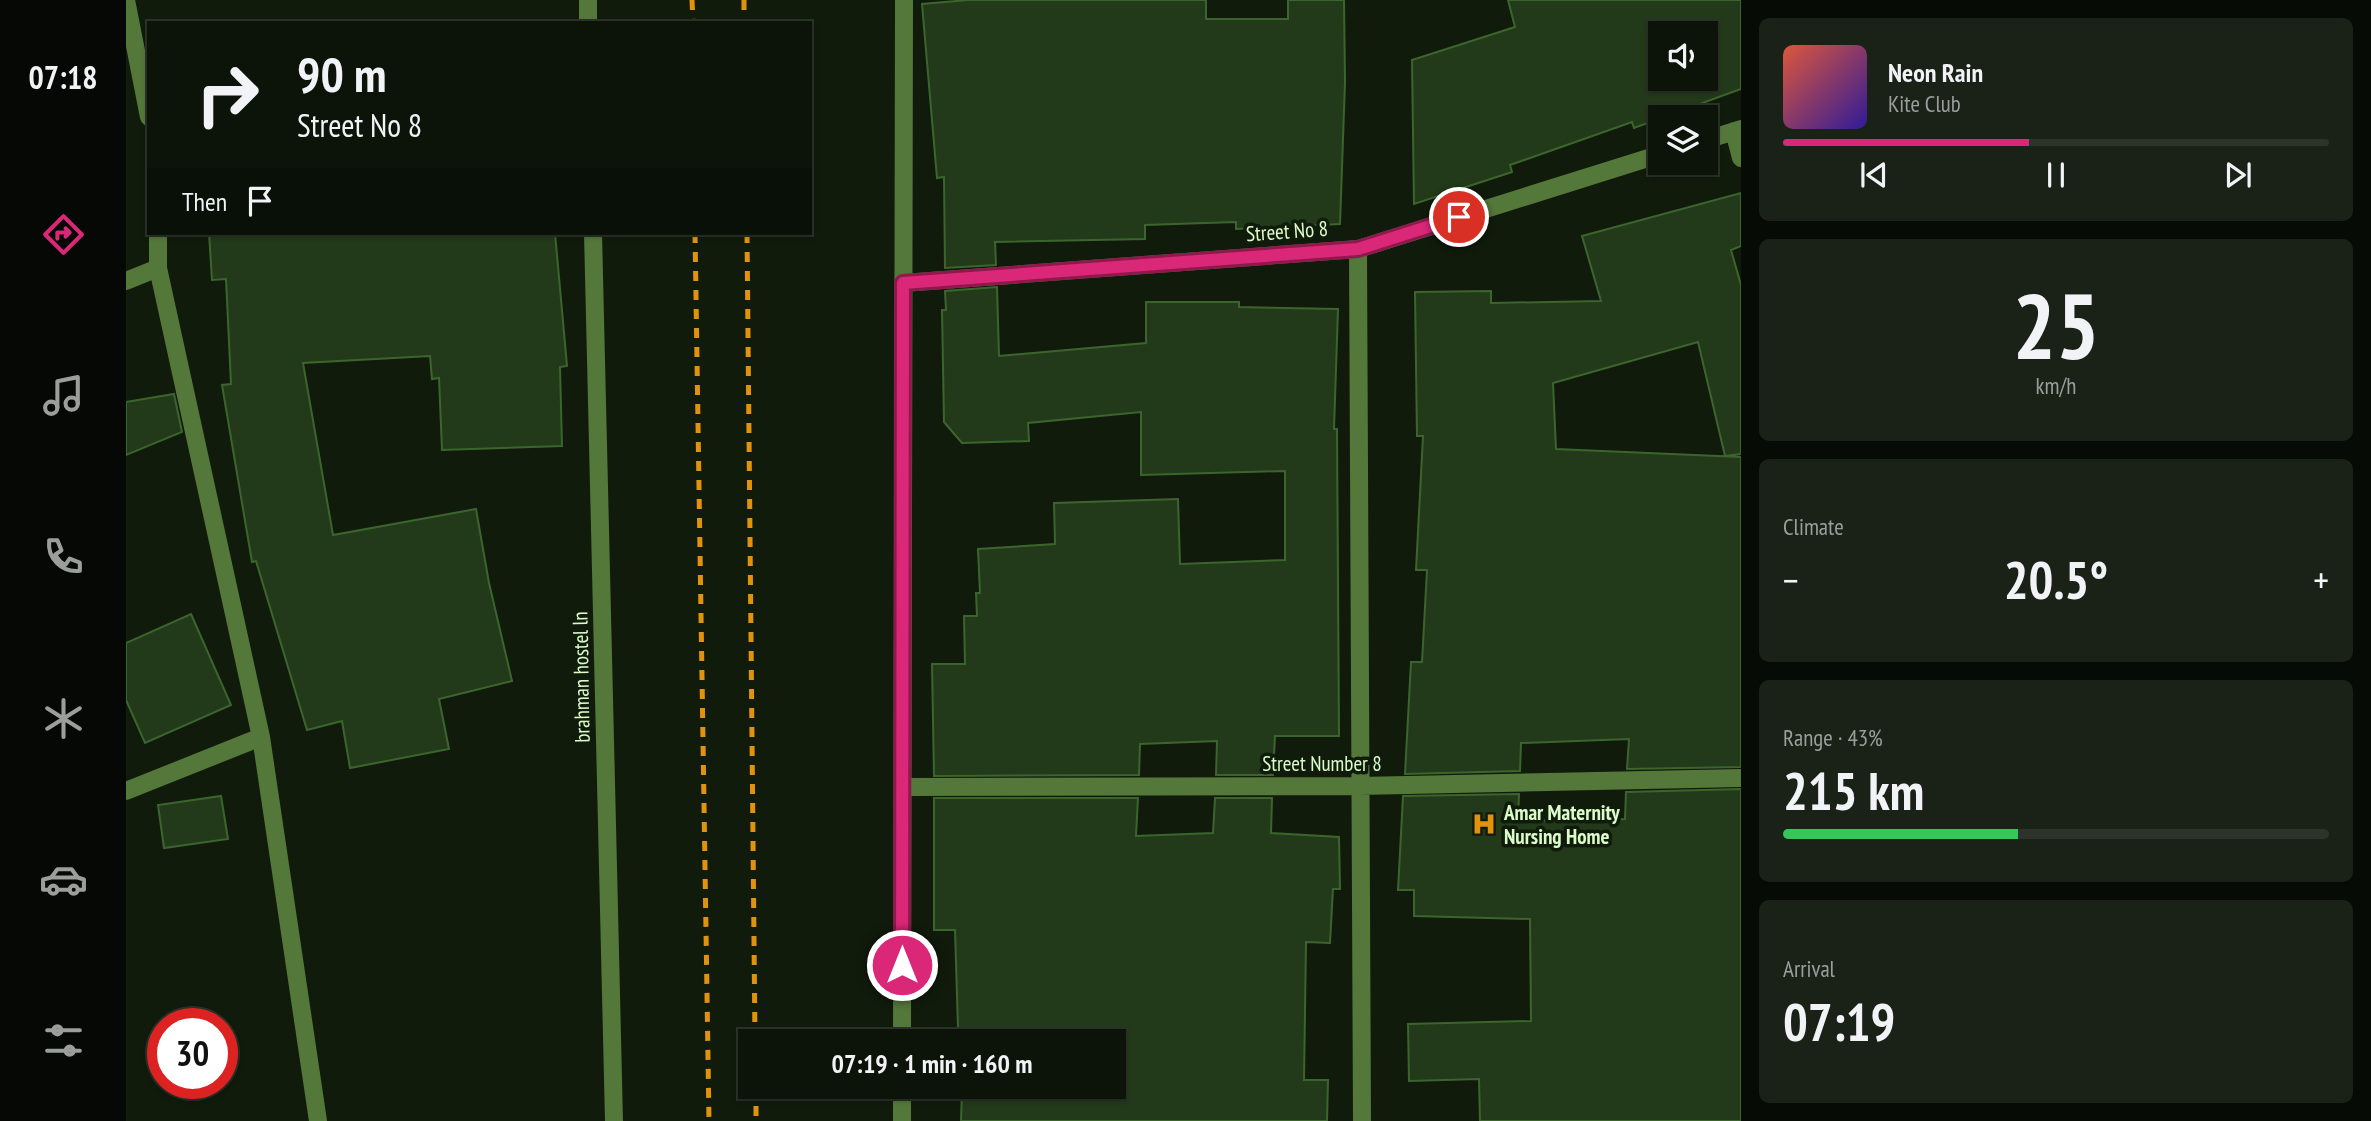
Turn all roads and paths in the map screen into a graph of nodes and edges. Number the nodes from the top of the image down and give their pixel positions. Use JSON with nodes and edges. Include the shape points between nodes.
{"nodes":[{"id":1,"x":126,"y":0,"type":"edge"},
{"id":2,"x":588,"y":0,"type":"edge"},
{"id":3,"x":904,"y":0,"type":"edge"},
{"id":4,"x":588,"y":21,"type":"edge"},
{"id":5,"x":147,"y":107,"type":"edge"},
{"id":6,"x":1738,"y":130,"type":"edge"},
{"id":7,"x":1718,"y":136,"type":"edge"},
{"id":8,"x":1648,"y":158,"type":"edge"},
{"id":9,"x":1741,"y":158,"type":"edge"},
{"id":10,"x":158,"y":235,"type":"edge"},
{"id":11,"x":593,"y":235,"type":"edge"},
{"id":12,"x":1358,"y":249,"type":"junction"},
{"id":13,"x":158,"y":268,"type":"junction"},
{"id":14,"x":126,"y":281,"type":"edge"},
{"id":15,"x":903,"y":283,"type":"junction"},
{"id":16,"x":261,"y":737,"type":"junction"},
{"id":17,"x":1741,"y":778,"type":"edge"},
{"id":18,"x":1359,"y":786,"type":"junction"},
{"id":19,"x":903,"y":787,"type":"junction"},
{"id":20,"x":126,"y":791,"type":"edge"},
{"id":21,"x":902,"y":1029,"type":"edge"},
{"id":22,"x":902,"y":1099,"type":"edge"},
{"id":23,"x":318,"y":1121,"type":"edge"},
{"id":24,"x":614,"y":1121,"type":"edge"},
{"id":25,"x":902,"y":1121,"type":"edge"},
{"id":26,"x":1362,"y":1121,"type":"edge"}],
"edges":[{"from":1,"to":5,"type":"street"},
{"from":2,"to":4,"type":"street"},
{"from":3,"to":15,"type":"street"},
{"from":6,"to":7,"type":"street"},
{"from":6,"to":9,"type":"street"},
{"from":8,"to":12,"type":"street","name":"Street No 8"},
{"from":10,"to":13,"type":"street"},
{"from":11,"to":24,"type":"street","name":"brahman hostel ln"},
{"from":12,"to":15,"type":"street","name":"Street No 8"},
{"from":12,"to":18,"type":"street"},
{"from":13,"to":14,"type":"street"},
{"from":13,"to":16,"type":"street"},
{"from":15,"to":19,"type":"street"},
{"from":16,"to":20,"type":"street"},
{"from":16,"to":23,"type":"street"},
{"from":17,"to":18,"type":"street","name":"Street Number 8"},
{"from":18,"to":19,"type":"street","name":"Street Number 8"},
{"from":18,"to":26,"type":"street"},
{"from":19,"to":21,"type":"street"},
{"from":22,"to":25,"type":"street"}]}
